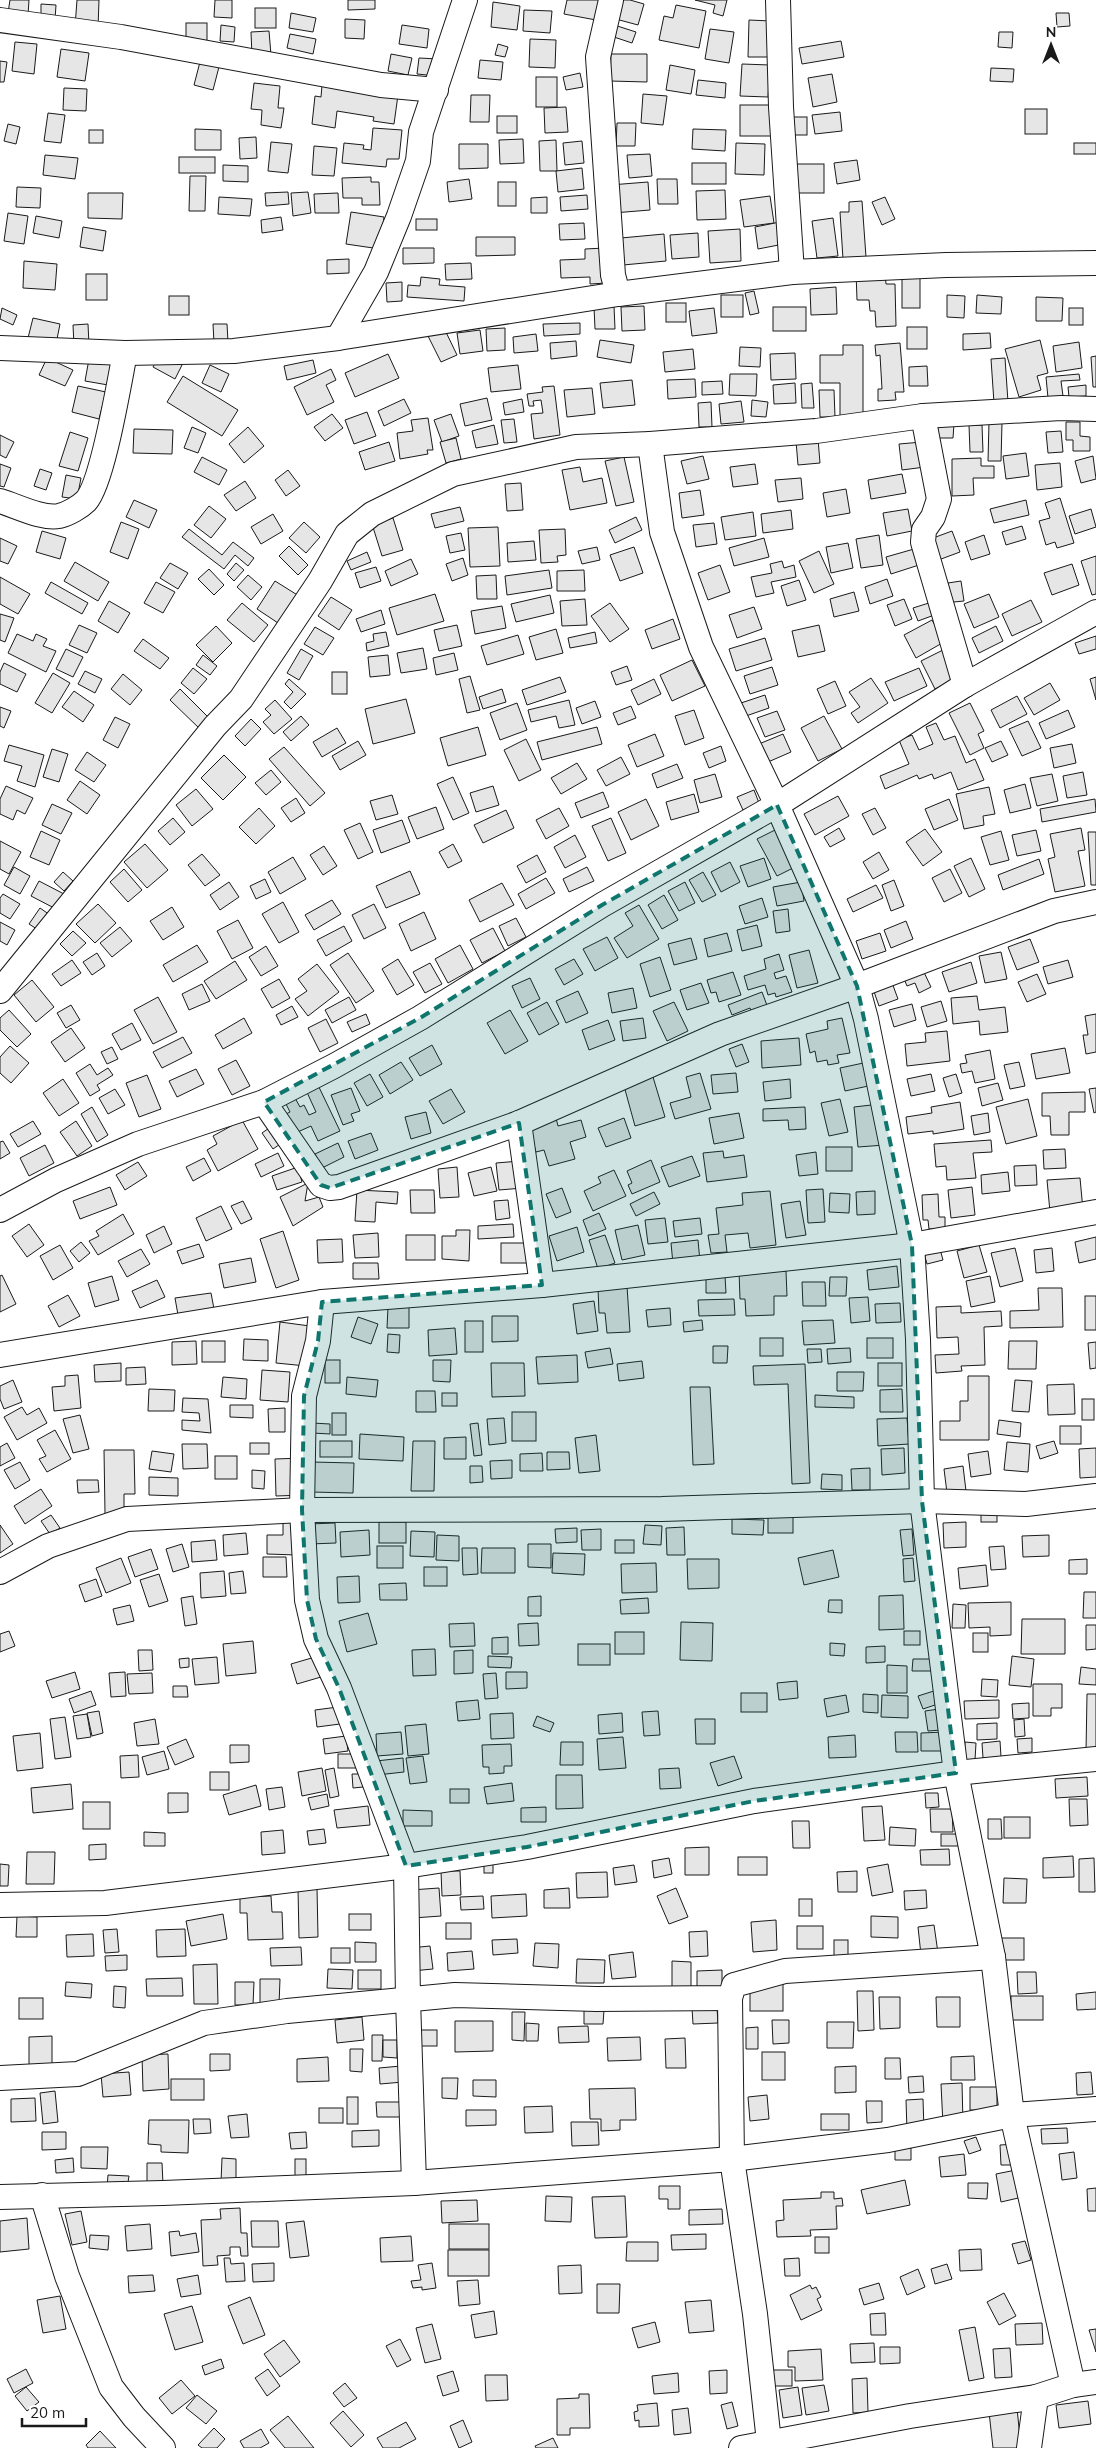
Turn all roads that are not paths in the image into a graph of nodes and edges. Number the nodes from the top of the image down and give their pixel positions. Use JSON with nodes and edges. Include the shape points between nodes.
{"nodes":[{"id":1,"x":465,"y":0,"type":"edge"},
{"id":2,"x":611,"y":0,"type":"edge"},
{"id":3,"x":778,"y":0,"type":"edge"},
{"id":4,"x":0,"y":20,"type":"edge"},
{"id":5,"x":436,"y":90,"type":"junction"},
{"id":6,"x":1096,"y":263,"type":"edge"},
{"id":7,"x":792,"y":272,"type":"junction"},
{"id":8,"x":618,"y":294,"type":"junction"},
{"id":9,"x":338,"y":338,"type":"junction"},
{"id":10,"x":0,"y":348,"type":"edge"},
{"id":11,"x":125,"y":353,"type":"junction"},
{"id":12,"x":1096,"y":409,"type":"edge"},
{"id":13,"x":923,"y":416,"type":"junction"},
{"id":14,"x":650,"y":444,"type":"junction"},
{"id":15,"x":0,"y":501,"type":"edge"},
{"id":16,"x":1096,"y":612,"type":"edge"},
{"id":17,"x":965,"y":685,"type":"junction"},
{"id":18,"x":777,"y":805,"type":"junction"},
{"id":19,"x":1096,"y":902,"type":"edge"},
{"id":20,"x":857,"y":986,"type":"junction"},
{"id":21,"x":0,"y":991,"type":"edge"},
{"id":22,"x":264,"y":1102,"type":"junction"},
{"id":23,"x":519,"y":1124,"type":"junction"},
{"id":24,"x":0,"y":1210,"type":"edge"},
{"id":25,"x":1096,"y":1212,"type":"edge"},
{"id":26,"x":912,"y":1245,"type":"junction"},
{"id":27,"x":542,"y":1285,"type":"junction"},
{"id":28,"x":322,"y":1302,"type":"junction"},
{"id":29,"x":0,"y":1355,"type":"edge"},
{"id":30,"x":1096,"y":1496,"type":"edge"},
{"id":31,"x":922,"y":1501,"type":"junction"},
{"id":32,"x":302,"y":1510,"type":"junction"},
{"id":33,"x":0,"y":1572,"type":"edge"},
{"id":34,"x":1096,"y":1759,"type":"edge"},
{"id":35,"x":956,"y":1773,"type":"junction"},
{"id":36,"x":406,"y":1866,"type":"junction"},
{"id":37,"x":0,"y":1905,"type":"edge"},
{"id":38,"x":993,"y":1957,"type":"junction"},
{"id":39,"x":730,"y":1998,"type":"junction"},
{"id":40,"x":408,"y":1999,"type":"junction"},
{"id":41,"x":0,"y":2078,"type":"edge"},
{"id":42,"x":1096,"y":2109,"type":"edge"},
{"id":43,"x":1012,"y":2116,"type":"junction"},
{"id":44,"x":732,"y":2159,"type":"junction"},
{"id":45,"x":414,"y":2183,"type":"junction"},
{"id":46,"x":42,"y":2195,"type":"junction"},
{"id":47,"x":0,"y":2196,"type":"edge"},
{"id":48,"x":1096,"y":2382,"type":"edge"},
{"id":49,"x":1073,"y":2385,"type":"junction"},
{"id":50,"x":1036,"y":2397,"type":"junction"},
{"id":51,"x":769,"y":2442,"type":"junction"},
{"id":52,"x":162,"y":2448,"type":"edge"},
{"id":53,"x":741,"y":2448,"type":"edge"},
{"id":54,"x":1029,"y":2448,"type":"edge"}],
"edges":[{"from":1,"to":5,"type":"street"},
{"from":2,"to":8,"type":"street","via":[[598,57],[613,275]]},
{"from":3,"to":7,"type":"street","via":[[780,107]]},
{"from":4,"to":5,"type":"street","via":[[121,37],[381,85]]},
{"from":5,"to":9,"type":"street","via":[[421,132],[418,161],[399,216],[376,272]]},
{"from":6,"to":7,"type":"street"},
{"from":7,"to":8,"type":"street"},
{"from":8,"to":9,"type":"street"},
{"from":9,"to":11,"type":"street","via":[[234,351]]},
{"from":10,"to":11,"type":"street"},
{"from":11,"to":15,"type":"street","via":[[98,479],[86,500],[69,513],[58,516],[40,514]]},
{"from":12,"to":13,"type":"street"},
{"from":13,"to":14,"type":"street","via":[[816,431]]},
{"from":13,"to":17,"type":"street","via":[[939,499],[924,530],[923,542]]},
{"from":14,"to":18,"type":"street","via":[[662,532],[701,647]]},
{"from":14,"to":21,"type":"street","via":[[576,447],[453,474],[372,514],[347,534],[320,581],[241,699],[215,726]]},
{"from":16,"to":17,"type":"street"},
{"from":17,"to":18,"type":"street"},
{"from":18,"to":20,"type":"street"},
{"from":18,"to":22,"type":"street","via":[[602,905],[420,1018]]},
{"from":19,"to":20,"type":"street","via":[[1054,911]]},
{"from":20,"to":23,"type":"street","via":[[720,1034]]},
{"from":20,"to":26,"type":"street"},
{"from":22,"to":23,"type":"street","via":[[321,1185],[330,1188]]},
{"from":22,"to":24,"type":"street","via":[[138,1144],[56,1180]]},
{"from":23,"to":27,"type":"street"},
{"from":25,"to":26,"type":"street"},
{"from":26,"to":27,"type":"street"},
{"from":26,"to":31,"type":"street"},
{"from":27,"to":28,"type":"street"},
{"from":28,"to":29,"type":"street"},
{"from":28,"to":32,"type":"street","via":[[318,1341],[304,1396]]},
{"from":30,"to":31,"type":"street","via":[[1026,1504]]},
{"from":31,"to":32,"type":"street","via":[[662,1509]]},
{"from":31,"to":35,"type":"street"},
{"from":32,"to":33,"type":"street","via":[[127,1520],[48,1546]]},
{"from":32,"to":36,"type":"street","via":[[307,1600],[316,1639],[339,1688]]},
{"from":34,"to":35,"type":"street"},
{"from":35,"to":36,"type":"street","via":[[754,1801],[527,1847]]},
{"from":35,"to":38,"type":"street"},
{"from":36,"to":37,"type":"street","via":[[105,1903]]},
{"from":36,"to":40,"type":"street"},
{"from":38,"to":39,"type":"street","via":[[785,1971],[734,1986]]},
{"from":38,"to":43,"type":"street"},
{"from":39,"to":40,"type":"street","via":[[455,1995]]},
{"from":39,"to":44,"type":"street"},
{"from":40,"to":41,"type":"street","via":[[204,2023],[78,2074]]},
{"from":40,"to":45,"type":"street"},
{"from":42,"to":43,"type":"street"},
{"from":43,"to":44,"type":"street","via":[[888,2140]]},
{"from":43,"to":49,"type":"street"},
{"from":44,"to":45,"type":"street"},
{"from":44,"to":51,"type":"street"},
{"from":45,"to":46,"type":"street","via":[[163,2194]]},
{"from":46,"to":47,"type":"street"},
{"from":46,"to":52,"type":"street","via":[[67,2276],[111,2387]]},
{"from":48,"to":49,"type":"street"},
{"from":49,"to":50,"type":"street"},
{"from":50,"to":51,"type":"street"},
{"from":50,"to":54,"type":"street"},
{"from":51,"to":53,"type":"street"}]}
